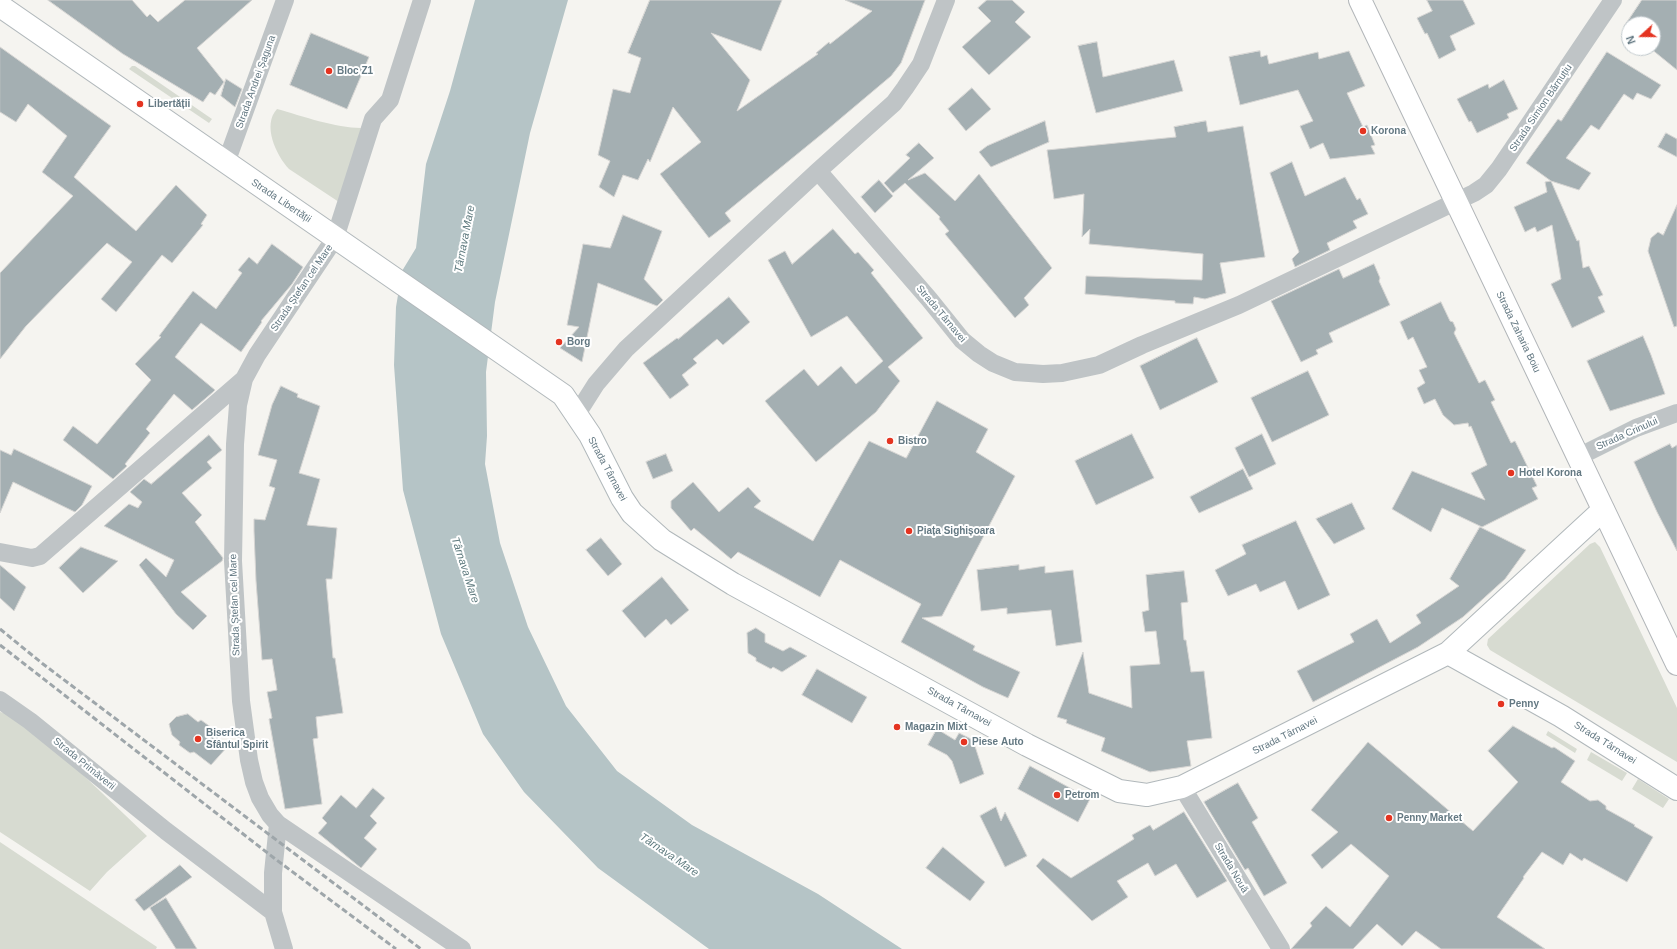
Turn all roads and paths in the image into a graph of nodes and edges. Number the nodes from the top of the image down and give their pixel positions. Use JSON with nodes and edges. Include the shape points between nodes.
{"nodes":[{"id":1,"x":285,"y":0,"type":"edge"},
{"id":2,"x":422,"y":0,"type":"edge"},
{"id":3,"x":946,"y":0,"type":"edge"},
{"id":4,"x":1360,"y":0,"type":"edge"},
{"id":5,"x":1613,"y":0,"type":"edge"},
{"id":6,"x":0,"y":6,"type":"edge"},
{"id":7,"x":226,"y":163,"type":"junction"},
{"id":8,"x":818,"y":171,"type":"junction"},
{"id":9,"x":1456,"y":202,"type":"junction"},
{"id":10,"x":340,"y":241,"type":"junction"},
{"id":11,"x":1239,"y":305,"type":"joint"},
{"id":12,"x":244,"y":379,"type":"junction"},
{"id":13,"x":563,"y":395,"type":"joint"},
{"id":14,"x":1677,"y":413,"type":"edge"},
{"id":15,"x":577,"y":414,"type":"junction"},
{"id":16,"x":1578,"y":457,"type":"junction"},
{"id":17,"x":1604,"y":510,"type":"junction"},
{"id":18,"x":0,"y":552,"type":"edge"},
{"id":19,"x":1448,"y":653,"type":"junction"},
{"id":20,"x":1677,"y":664,"type":"edge"},
{"id":21,"x":0,"y":700,"type":"edge"},
{"id":22,"x":1182,"y":787,"type":"junction"},
{"id":23,"x":1677,"y":789,"type":"edge"},
{"id":24,"x":278,"y":824,"type":"junction"},
{"id":25,"x":273,"y":912,"type":"junction"},
{"id":26,"x":284,"y":949,"type":"edge"},
{"id":27,"x":462,"y":949,"type":"edge"},
{"id":28,"x":1282,"y":949,"type":"edge"}],
"edges":[{"from":1,"to":7,"type":"street","name":"Strada Andrei Șaguna"},
{"from":2,"to":10,"type":"street","name":"Strada Ștefan cel Mare","via":[[390,100],[373,119]]},
{"from":3,"to":8,"type":"street","via":[[921,64],[906,88],[894,103]]},
{"from":4,"to":9,"type":"main road","name":"Strada Zaharia Boiu"},
{"from":5,"to":9,"type":"street","name":"Strada Simion Bărnuțiu","via":[[1500,169],[1486,184]]},
{"from":6,"to":7,"type":"main road","name":"Strada Libertății"},
{"from":7,"to":10,"type":"main road","name":"Strada Libertății"},
{"from":8,"to":11,"type":"street","name":"Strada Târnavei","via":[[962,340],[993,364],[1014,372],[1062,373],[1099,365]]},
{"from":8,"to":15,"type":"street","via":[[626,349],[596,384]]},
{"from":9,"to":11,"type":"street","name":"Strada Simion Bărnuțiu"},
{"from":9,"to":16,"type":"main road","name":"Strada Zaharia Boiu"},
{"from":10,"to":12,"type":"street","name":"Strada Ștefan cel Mare","via":[[257,355]]},
{"from":10,"to":13,"type":"main road","name":"Strada Libertății"},
{"from":12,"to":18,"type":"street","name":"Strada Ștefan cel Mare","via":[[40,556],[32,558]]},
{"from":12,"to":24,"type":"street","name":"Strada Ștefan cel Mare","via":[[234,444],[234,598],[240,694],[254,782],[260,798]]},
{"from":13,"to":15,"type":"main road","name":"Strada Târnavei"},
{"from":14,"to":16,"type":"street","name":"Strada Crinului","via":[[1636,428]]},
{"from":15,"to":22,"type":"main road","name":"Strada Târnavei","via":[[632,513],[662,540],[740,588],[1027,745],[1119,791],[1147,795]]},
{"from":16,"to":17,"type":"main road","name":"Strada Zaharia Boiu"},
{"from":17,"to":19,"type":"main road","name":"Strada Târnavei"},
{"from":17,"to":20,"type":"main road","name":"Strada Zaharia Boiu"},
{"from":19,"to":22,"type":"main road","name":"Strada Târnavei"},
{"from":19,"to":23,"type":"main road","name":"Strada Târnavei","via":[[1561,716]]},
{"from":21,"to":25,"type":"street","name":"Strada Primăverii"},
{"from":22,"to":28,"type":"street","name":"Strada Nouă"},
{"from":24,"to":25,"type":"street","via":[[273,873]]},
{"from":24,"to":27,"type":"street","name":"Strada Ștefan cel Mare"},
{"from":25,"to":26,"type":"street"}]}
